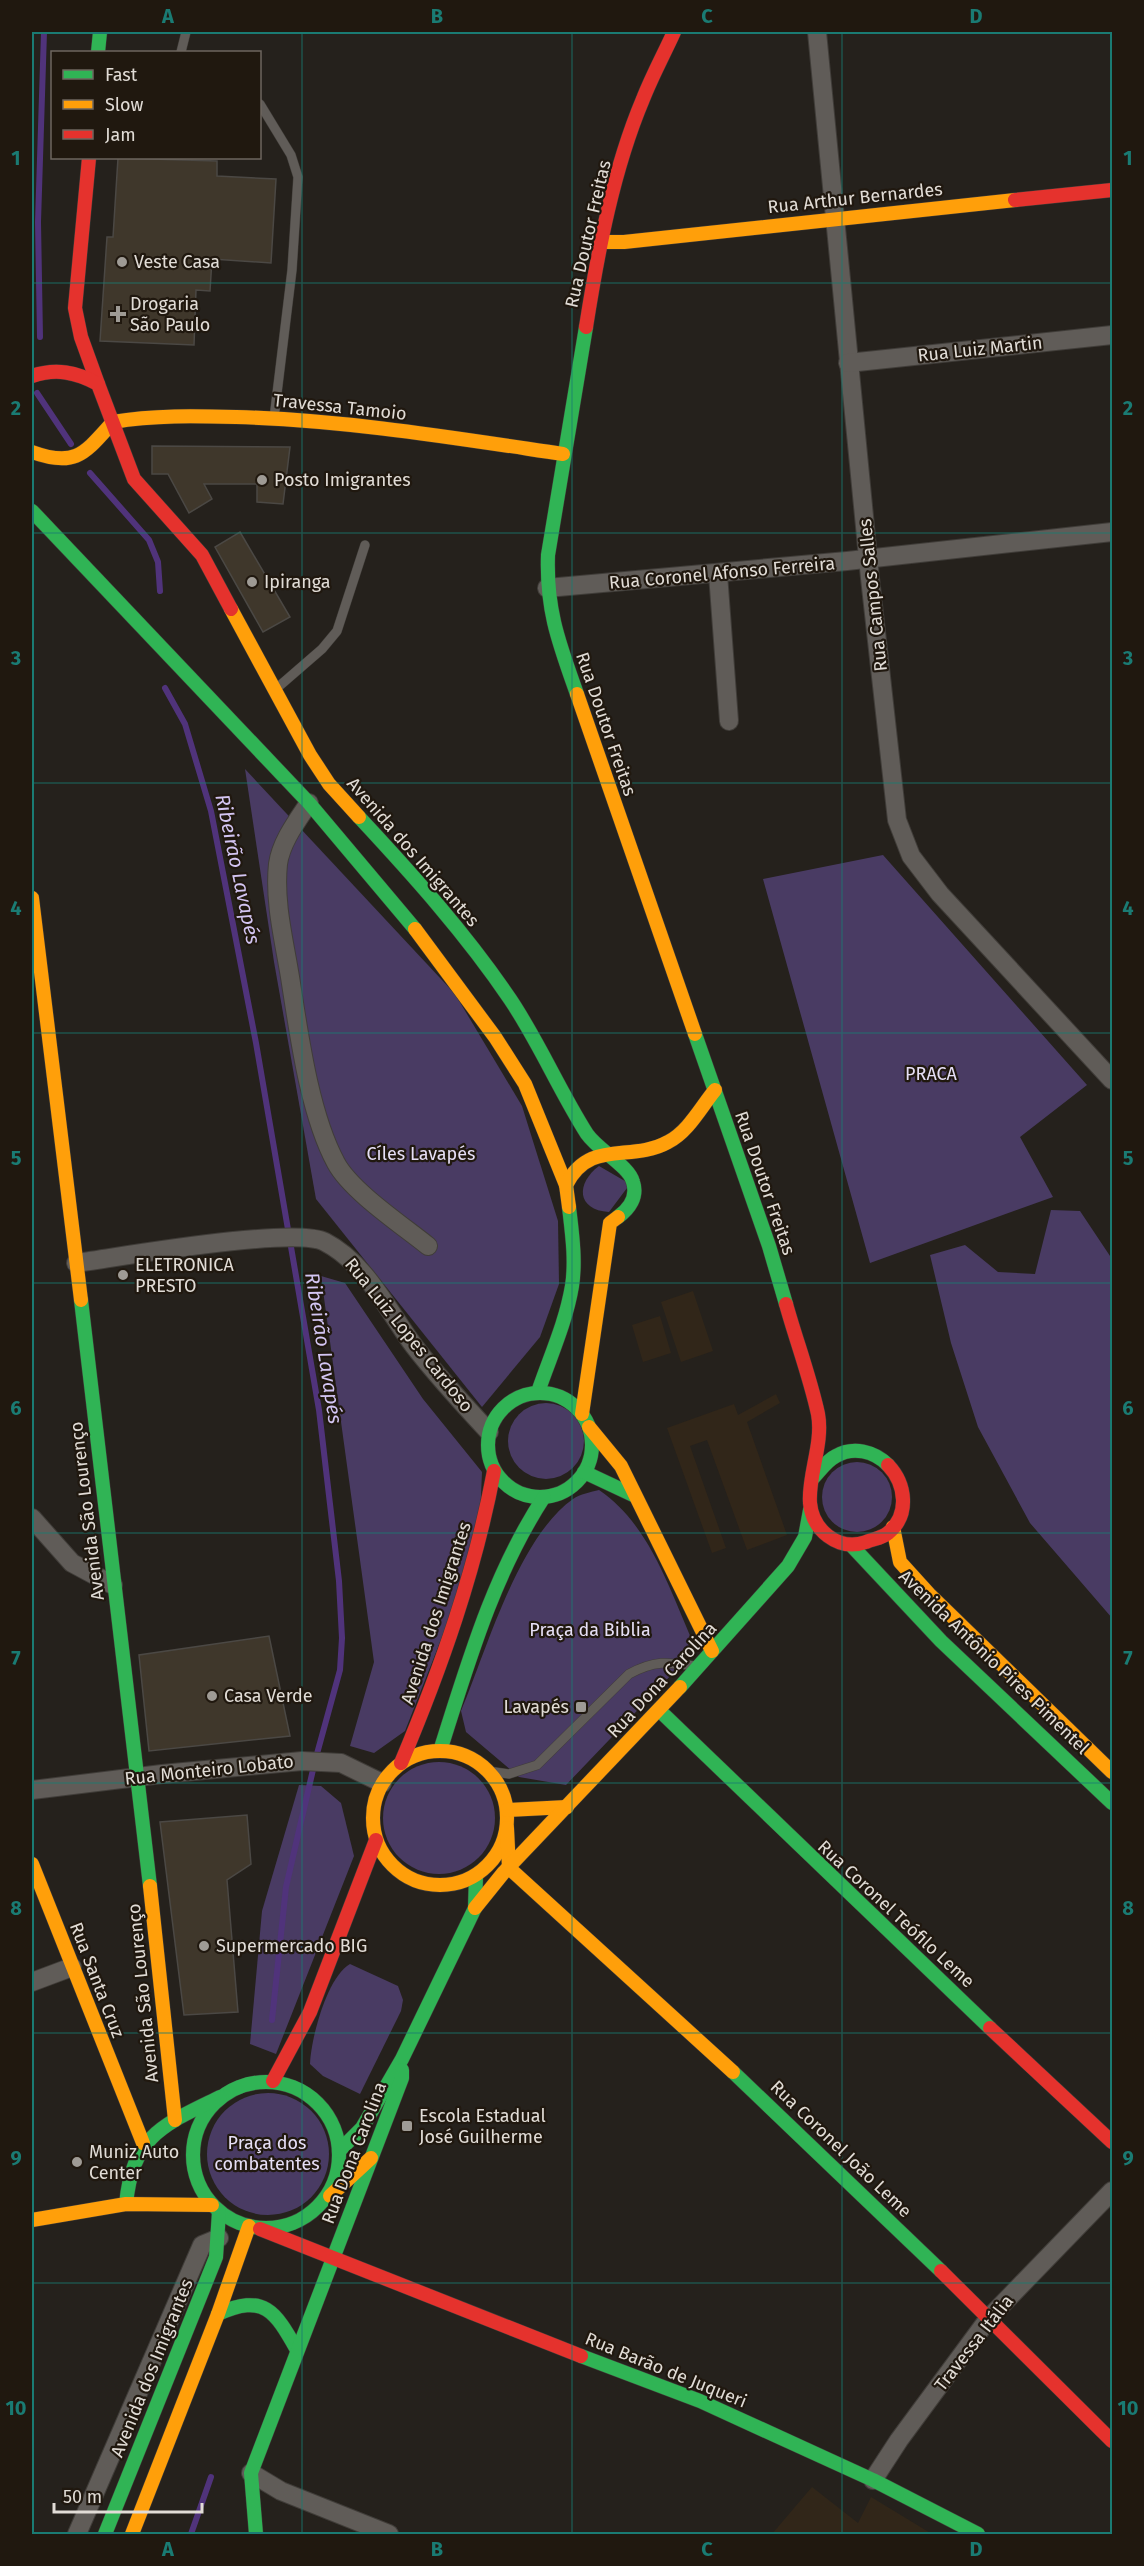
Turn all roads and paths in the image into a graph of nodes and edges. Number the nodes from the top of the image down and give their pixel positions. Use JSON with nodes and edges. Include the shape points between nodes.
{"nodes":[{"id":1,"x":100,"y":32,"type":"edge"},
{"id":2,"x":186,"y":32,"type":"edge"},
{"id":3,"x":674,"y":32,"type":"edge"},
{"id":4,"x":817,"y":32,"type":"edge"},
{"id":5,"x":98,"y":51,"type":"edge"},
{"id":6,"x":181,"y":51,"type":"edge"},
{"id":7,"x":261,"y":106,"type":"edge"},
{"id":8,"x":89,"y":159,"type":"edge"},
{"id":9,"x":1113,"y":190,"type":"edge"},
{"id":10,"x":834,"y":218,"type":"junction"},
{"id":11,"x":602,"y":242,"type":"junction"},
{"id":12,"x":1113,"y":335,"type":"edge"},
{"id":13,"x":848,"y":363,"type":"junction"},
{"id":14,"x":32,"y":376,"type":"edge"},
{"id":15,"x":98,"y":384,"type":"junction"},
{"id":16,"x":274,"y":418,"type":"junction"},
{"id":17,"x":113,"y":422,"type":"junction"},
{"id":18,"x":32,"y":452,"type":"edge"},
{"id":19,"x":563,"y":454,"type":"junction"},
{"id":20,"x":32,"y":511,"type":"edge"},
{"id":21,"x":1113,"y":532,"type":"edge"},
{"id":22,"x":365,"y":545,"type":"dead end"},
{"id":23,"x":869,"y":559,"type":"junction"},
{"id":24,"x":718,"y":574,"type":"junction"},
{"id":25,"x":547,"y":588,"type":"junction"},
{"id":26,"x":275,"y":690,"type":"junction"},
{"id":27,"x":729,"y":721,"type":"dead end"},
{"id":28,"x":309,"y":803,"type":"junction"},
{"id":29,"x":32,"y":898,"type":"edge"},
{"id":30,"x":1113,"y":1080,"type":"edge"},
{"id":31,"x":715,"y":1090,"type":"junction"},
{"id":32,"x":605,"y":1155,"type":"junction"},
{"id":33,"x":566,"y":1185,"type":"junction"},
{"id":34,"x":569,"y":1204,"type":"junction"},
{"id":35,"x":610,"y":1223,"type":"junction"},
{"id":36,"x":428,"y":1246,"type":"dead end"},
{"id":37,"x":76,"y":1263,"type":"junction"},
{"id":38,"x":538,"y":1392,"type":"junction"},
{"id":39,"x":582,"y":1414,"type":"junction"},
{"id":40,"x":818,"y":1415,"type":"junction"},
{"id":41,"x":589,"y":1427,"type":"junction"},
{"id":42,"x":489,"y":1432,"type":"junction"},
{"id":43,"x":860,"y":1450,"type":"junction"},
{"id":44,"x":494,"y":1471,"type":"junction"},
{"id":45,"x":584,"y":1472,"type":"junction"},
{"id":46,"x":812,"y":1479,"type":"junction"},
{"id":47,"x":633,"y":1495,"type":"junction"},
{"id":48,"x":544,"y":1497,"type":"junction"},
{"id":49,"x":810,"y":1510,"type":"junction"},
{"id":50,"x":32,"y":1518,"type":"edge"},
{"id":51,"x":893,"y":1527,"type":"junction"},
{"id":52,"x":836,"y":1541,"type":"junction"},
{"id":53,"x":851,"y":1545,"type":"junction"},
{"id":54,"x":782,"y":1574,"type":"junction"},
{"id":55,"x":113,"y":1585,"type":"junction"},
{"id":56,"x":712,"y":1651,"type":"junction"},
{"id":57,"x":698,"y":1667,"type":"junction"},
{"id":58,"x":659,"y":1710,"type":"junction"},
{"id":59,"x":440,"y":1751,"type":"junction"},
{"id":60,"x":401,"y":1763,"type":"junction"},
{"id":61,"x":488,"y":1771,"type":"junction"},
{"id":62,"x":1113,"y":1772,"type":"edge"},
{"id":63,"x":138,"y":1777,"type":"junction"},
{"id":64,"x":382,"y":1783,"type":"junction"},
{"id":65,"x":32,"y":1790,"type":"edge"},
{"id":66,"x":1113,"y":1803,"type":"edge"},
{"id":67,"x":567,"y":1808,"type":"junction"},
{"id":68,"x":507,"y":1810,"type":"junction"},
{"id":69,"x":507,"y":1828,"type":"junction"},
{"id":70,"x":376,"y":1840,"type":"junction"},
{"id":71,"x":32,"y":1864,"type":"edge"},
{"id":72,"x":507,"y":1870,"type":"junction"},
{"id":73,"x":478,"y":1874,"type":"junction"},
{"id":74,"x":475,"y":1908,"type":"junction"},
{"id":75,"x":72,"y":1967,"type":"junction"},
{"id":76,"x":32,"y":1982,"type":"edge"},
{"id":77,"x":402,"y":2059,"type":"junction"},
{"id":78,"x":273,"y":2081,"type":"junction"},
{"id":79,"x":220,"y":2097,"type":"junction"},
{"id":80,"x":175,"y":2120,"type":"junction"},
{"id":81,"x":1113,"y":2142,"type":"edge"},
{"id":82,"x":143,"y":2143,"type":"junction"},
{"id":83,"x":339,"y":2151,"type":"junction"},
{"id":84,"x":371,"y":2158,"type":"junction"},
{"id":85,"x":1113,"y":2191,"type":"edge"},
{"id":86,"x":322,"y":2203,"type":"junction"},
{"id":87,"x":126,"y":2204,"type":"junction"},
{"id":88,"x":216,"y":2208,"type":"junction"},
{"id":89,"x":32,"y":2220,"type":"edge"},
{"id":90,"x":254,"y":2227,"type":"junction"},
{"id":91,"x":219,"y":2238,"type":"junction"},
{"id":92,"x":333,"y":2259,"type":"junction"},
{"id":93,"x":218,"y":2314,"type":"junction"},
{"id":94,"x":989,"y":2318,"type":"junction"},
{"id":95,"x":297,"y":2350,"type":"junction"},
{"id":96,"x":1113,"y":2441,"type":"edge"},
{"id":97,"x":251,"y":2473,"type":"junction"},
{"id":98,"x":873,"y":2480,"type":"junction"},
{"id":99,"x":77,"y":2535,"type":"edge"},
{"id":100,"x":105,"y":2535,"type":"edge"},
{"id":101,"x":132,"y":2535,"type":"edge"},
{"id":102,"x":256,"y":2535,"type":"edge"},
{"id":103,"x":389,"y":2535,"type":"edge"},
{"id":104,"x":978,"y":2535,"type":"edge"}],
"edges":[{"from":1,"to":5,"type":"main road"},
{"from":2,"to":6,"type":"lane"},
{"from":3,"to":11,"type":"main road","name":"Rua Doutor Freitas","via":[[642,100],[621,163]]},
{"from":4,"to":10,"type":"street","name":"Rua Campos Salles"},
{"from":7,"to":16,"type":"lane","via":[[291,155],[298,177],[292,270]]},
{"from":8,"to":15,"type":"main road","name":"Avenida dos Imigrantes","via":[[75,308]]},
{"from":9,"to":10,"type":"main road","name":"Rua Arthur Bernardes"},
{"from":10,"to":11,"type":"main road","name":"Rua Arthur Bernardes"},
{"from":10,"to":13,"type":"street","name":"Rua Campos Salles"},
{"from":11,"to":19,"type":"main road","name":"Rua Doutor Freitas"},
{"from":12,"to":13,"type":"street","name":"Rua Luiz Martin"},
{"from":13,"to":23,"type":"street","name":"Rua Campos Salles"},
{"from":14,"to":15,"type":"main road","via":[[53,369],[68,370]]},
{"from":15,"to":17,"type":"main road","name":"Avenida dos Imigrantes"},
{"from":16,"to":17,"type":"main road","name":"Travessa Tamoio","via":[[139,417]]},
{"from":16,"to":19,"type":"main road","name":"Travessa Tamoio","via":[[368,425]]},
{"from":17,"to":18,"type":"main road","via":[[92,448],[70,460]]},
{"from":17,"to":26,"type":"main road","name":"Avenida dos Imigrantes","via":[[134,479],[202,555]]},
{"from":19,"to":25,"type":"main road","name":"Rua Doutor Freitas"},
{"from":20,"to":28,"type":"main road"},
{"from":21,"to":23,"type":"street","name":"Rua Coronel Afonso Ferreira"},
{"from":22,"to":26,"type":"lane","via":[[337,631]]},
{"from":23,"to":24,"type":"street","name":"Rua Coronel Afonso Ferreira"},
{"from":23,"to":30,"type":"street","name":"Rua Campos Salles","via":[[897,820],[911,856],[940,894]]},
{"from":24,"to":25,"type":"street","name":"Rua Coronel Afonso Ferreira"},
{"from":24,"to":27,"type":"street"},
{"from":25,"to":31,"type":"main road","name":"Rua Doutor Freitas","via":[[553,625]]},
{"from":26,"to":32,"type":"main road","name":"Avenida dos Imigrantes","via":[[329,784],[471,945],[511,1000],[574,1114]]},
{"from":28,"to":33,"type":"main road","via":[[418,933],[495,1037],[525,1084]]},
{"from":28,"to":36,"type":"street","via":[[290,831],[279,861],[277,898],[299,1035],[319,1120],[336,1165],[361,1192]]},
{"from":29,"to":37,"type":"main road","name":"Avenida São Lourenço"},
{"from":31,"to":32,"type":"main road","via":[[683,1131],[669,1142],[653,1149]]},
{"from":31,"to":40,"type":"main road","name":"Rua Doutor Freitas","via":[[769,1246]]},
{"from":32,"to":33,"type":"main road","via":[[579,1162]]},
{"from":32,"to":35,"type":"main road","name":"Avenida dos Imigrantes","via":[[624,1168],[634,1185],[633,1201],[624,1215]]},
{"from":33,"to":34,"type":"main road"},
{"from":34,"to":35,"type":"main road","via":[[579,1217]]},
{"from":34,"to":38,"type":"main road","via":[[572,1284]]},
{"from":35,"to":39,"type":"main road"},
{"from":37,"to":42,"type":"street","name":"Rua Luiz Lopes Cardoso","via":[[277,1237],[324,1241],[344,1254],[379,1294],[434,1370]]},
{"from":37,"to":55,"type":"main road","name":"Avenida São Lourenço"},
{"from":38,"to":39,"type":"main road","via":[[570,1402]]},
{"from":38,"to":42,"type":"main road","via":[[507,1404]]},
{"from":39,"to":41,"type":"main road"},
{"from":40,"to":43,"type":"main road","name":"Rua Doutor Freitas","via":[[833,1437]]},
{"from":40,"to":46,"type":"main road","name":"Rua Doutor Freitas","via":[[818,1455]]},
{"from":41,"to":45,"type":"main road","via":[[591,1450]]},
{"from":41,"to":47,"type":"main road","via":[[614,1452]]},
{"from":42,"to":44,"type":"main road","name":"Avenida dos Imigrantes","via":[[487,1445]]},
{"from":43,"to":46,"type":"main road","via":[[835,1455],[821,1465]]},
{"from":43,"to":51,"type":"main road","via":[[876,1454],[892,1465],[901,1479],[904,1502]]},
{"from":44,"to":48,"type":"main road","via":[[517,1492]]},
{"from":44,"to":60,"type":"main road","name":"Avenida dos Imigrantes","via":[[478,1552],[440,1670]]},
{"from":45,"to":47,"type":"main road"},
{"from":45,"to":48,"type":"main road","via":[[573,1484]]},
{"from":46,"to":49,"type":"main road"},
{"from":47,"to":56,"type":"main road"},
{"from":48,"to":59,"type":"main road","via":[[528,1519],[500,1579]]},
{"from":49,"to":52,"type":"main road","via":[[817,1525]]},
{"from":49,"to":54,"type":"main road","name":"Rua Dona Carolina","via":[[808,1532]]},
{"from":50,"to":55,"type":"street","via":[[72,1563]]},
{"from":51,"to":53,"type":"main road","via":[[875,1542]]},
{"from":51,"to":62,"type":"main road","name":"Avenida Antônio Pires Pimentel","via":[[900,1562],[928,1594]]},
{"from":52,"to":53,"type":"main road"},
{"from":52,"to":54,"type":"main road","name":"Rua Dona Carolina","via":[[817,1549]]},
{"from":53,"to":66,"type":"main road","name":"Avenida Antônio Pires Pimentel","via":[[941,1641]]},
{"from":54,"to":56,"type":"main road","name":"Rua Dona Carolina"},
{"from":55,"to":63,"type":"main road","name":"Avenida São Lourenço"},
{"from":56,"to":57,"type":"main road","name":"Rua Dona Carolina"},
{"from":57,"to":58,"type":"main road","name":"Rua Dona Carolina"},
{"from":57,"to":61,"type":"lane","via":[[662,1662],[644,1666],[629,1674],[537,1765],[509,1774]]},
{"from":58,"to":67,"type":"main road","name":"Rua Dona Carolina"},
{"from":58,"to":81,"type":"main road","name":"Rua Coronel Teófilo Leme"},
{"from":59,"to":60,"type":"main road","name":"Avenida dos Imigrantes","via":[[419,1754]]},
{"from":59,"to":61,"type":"main road","name":"Avenida dos Imigrantes","via":[[477,1761]]},
{"from":60,"to":64,"type":"main road","name":"Avenida dos Imigrantes"},
{"from":61,"to":68,"type":"main road","name":"Avenida dos Imigrantes","via":[[502,1791]]},
{"from":63,"to":64,"type":"street","name":"Rua Monteiro Lobato","via":[[302,1761],[341,1763]]},
{"from":63,"to":65,"type":"street","name":"Rua Monteiro Lobato"},
{"from":63,"to":80,"type":"main road","name":"Avenida São Lourenço"},
{"from":64,"to":70,"type":"main road","name":"Avenida dos Imigrantes","via":[[373,1811]]},
{"from":67,"to":68,"type":"main road"},
{"from":67,"to":72,"type":"main road","name":"Rua Dona Carolina"},
{"from":68,"to":69,"type":"main road","name":"Avenida dos Imigrantes"},
{"from":69,"to":72,"type":"main road"},
{"from":69,"to":73,"type":"main road","name":"Avenida dos Imigrantes","via":[[499,1851]]},
{"from":70,"to":73,"type":"main road","name":"Avenida dos Imigrantes","via":[[395,1869],[426,1884],[452,1884]]},
{"from":70,"to":78,"type":"main road","name":"Avenida dos Imigrantes","via":[[310,2012]]},
{"from":71,"to":75,"type":"main road","name":"Rua Santa Cruz"},
{"from":72,"to":73,"type":"main road"},
{"from":72,"to":74,"type":"main road","name":"Rua Dona Carolina"},
{"from":72,"to":94,"type":"main road","name":"Rua Coronel João Leme","via":[[752,2089]]},
{"from":73,"to":74,"type":"main road","name":"Rua Dona Carolina"},
{"from":74,"to":77,"type":"main road","name":"Rua Dona Carolina"},
{"from":75,"to":76,"type":"street"},
{"from":75,"to":82,"type":"main road","name":"Rua Santa Cruz"},
{"from":77,"to":83,"type":"main road","name":"Rua Dona Carolina","via":[[362,2128]]},
{"from":77,"to":84,"type":"main road","name":"Rua Dona Carolina","via":[[402,2078]]},
{"from":78,"to":79,"type":"main road","via":[[245,2085]]},
{"from":78,"to":83,"type":"main road","via":[[294,2086],[315,2098],[329,2115]]},
{"from":79,"to":80,"type":"main road"},
{"from":79,"to":88,"type":"main road","via":[[205,2113],[192,2155],[195,2176],[204,2196]]},
{"from":80,"to":82,"type":"main road"},
{"from":82,"to":87,"type":"main road","via":[[131,2166]]},
{"from":83,"to":86,"type":"main road","via":[[335,2183]]},
{"from":84,"to":86,"type":"main road"},
{"from":84,"to":92,"type":"main road","name":"Rua Dona Carolina"},
{"from":85,"to":94,"type":"street","name":"Travessa Itália"},
{"from":86,"to":90,"type":"main road","via":[[304,2218],[283,2227]]},
{"from":87,"to":88,"type":"main road"},
{"from":87,"to":89,"type":"main road"},
{"from":88,"to":90,"type":"main road"},
{"from":88,"to":91,"type":"main road","name":"Avenida dos Imigrantes"},
{"from":90,"to":92,"type":"main road"},
{"from":90,"to":93,"type":"main road"},
{"from":91,"to":99,"type":"street","via":[[202,2245]]},
{"from":91,"to":100,"type":"main road","name":"Avenida dos Imigrantes","via":[[216,2257]]},
{"from":92,"to":95,"type":"main road","name":"Rua Dona Carolina"},
{"from":92,"to":98,"type":"main road","name":"Rua Barão de Juqueri","via":[[700,2401]]},
{"from":93,"to":95,"type":"main road","via":[[239,2303],[259,2304],[277,2314]]},
{"from":93,"to":101,"type":"main road"},
{"from":94,"to":96,"type":"main road","name":"Rua Coronel João Leme"},
{"from":94,"to":98,"type":"street","name":"Travessa Itália"},
{"from":95,"to":97,"type":"main road","name":"Rua Dona Carolina"},
{"from":97,"to":102,"type":"main road"},
{"from":97,"to":103,"type":"street","via":[[281,2491]]},
{"from":98,"to":104,"type":"main road","name":"Rua Barão de Juqueri"}]}
